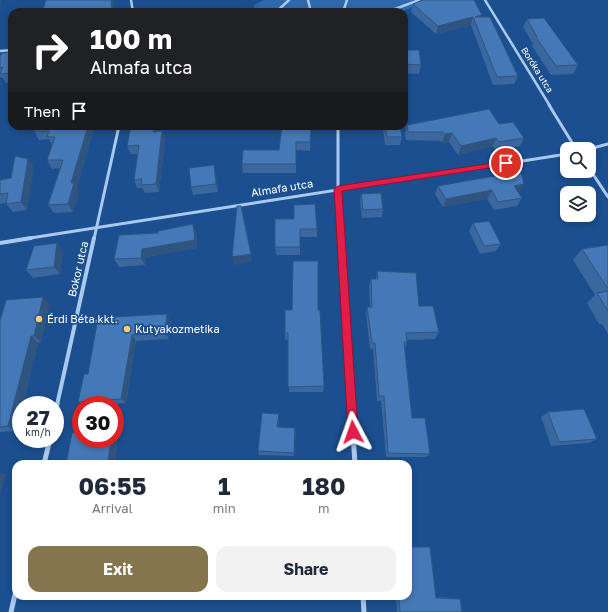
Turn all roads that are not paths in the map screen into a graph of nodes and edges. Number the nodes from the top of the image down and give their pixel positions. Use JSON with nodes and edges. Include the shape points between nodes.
{"nodes":[{"id":1,"x":289,"y":0,"type":"edge"},
{"id":2,"x":419,"y":0,"type":"edge"},
{"id":3,"x":485,"y":0,"type":"edge"},
{"id":4,"x":280,"y":8,"type":"edge"},
{"id":5,"x":398,"y":8,"type":"edge"},
{"id":6,"x":118,"y":130,"type":"edge"},
{"id":7,"x":338,"y":130,"type":"edge"},
{"id":8,"x":572,"y":142,"type":"edge"},
{"id":9,"x":608,"y":144,"type":"edge"},
{"id":10,"x":596,"y":147,"type":"edge"},
{"id":11,"x":560,"y":155,"type":"edge"},
{"id":12,"x":596,"y":178,"type":"edge"},
{"id":13,"x":338,"y":189,"type":"junction"},
{"id":14,"x":608,"y":196,"type":"edge"},
{"id":15,"x":97,"y":226,"type":"junction"},
{"id":16,"x":0,"y":243,"type":"edge"},
{"id":17,"x":106,"y":321,"type":"edge"},
{"id":18,"x":76,"y":322,"type":"junction"},
{"id":19,"x":59,"y":396,"type":"edge"},
{"id":20,"x":48,"y":448,"type":"edge"},
{"id":21,"x":45,"y":460,"type":"edge"},
{"id":22,"x":355,"y":460,"type":"edge"},
{"id":23,"x":14,"y":600,"type":"edge"},
{"id":24,"x":363,"y":600,"type":"edge"},
{"id":25,"x":11,"y":612,"type":"edge"},
{"id":26,"x":364,"y":612,"type":"edge"}],
"edges":[{"from":1,"to":4,"type":"street"},
{"from":2,"to":5,"type":"street"},
{"from":3,"to":8,"type":"street","name":"Boróka utca"},
{"from":6,"to":15,"type":"street","name":"Bokor utca"},
{"from":7,"to":13,"type":"street"},
{"from":9,"to":10,"type":"street"},
{"from":11,"to":13,"type":"street","name":"Almafa utca"},
{"from":12,"to":14,"type":"street"},
{"from":13,"to":15,"type":"street","name":"Almafa utca"},
{"from":13,"to":22,"type":"street"},
{"from":15,"to":16,"type":"street","name":"Almafa utca"},
{"from":15,"to":18,"type":"street","name":"Bokor utca"},
{"from":17,"to":18,"type":"lane"},
{"from":18,"to":19,"type":"street","name":"Bokor utca"},
{"from":20,"to":21,"type":"street"},
{"from":23,"to":25,"type":"street"},
{"from":24,"to":26,"type":"street"}]}
